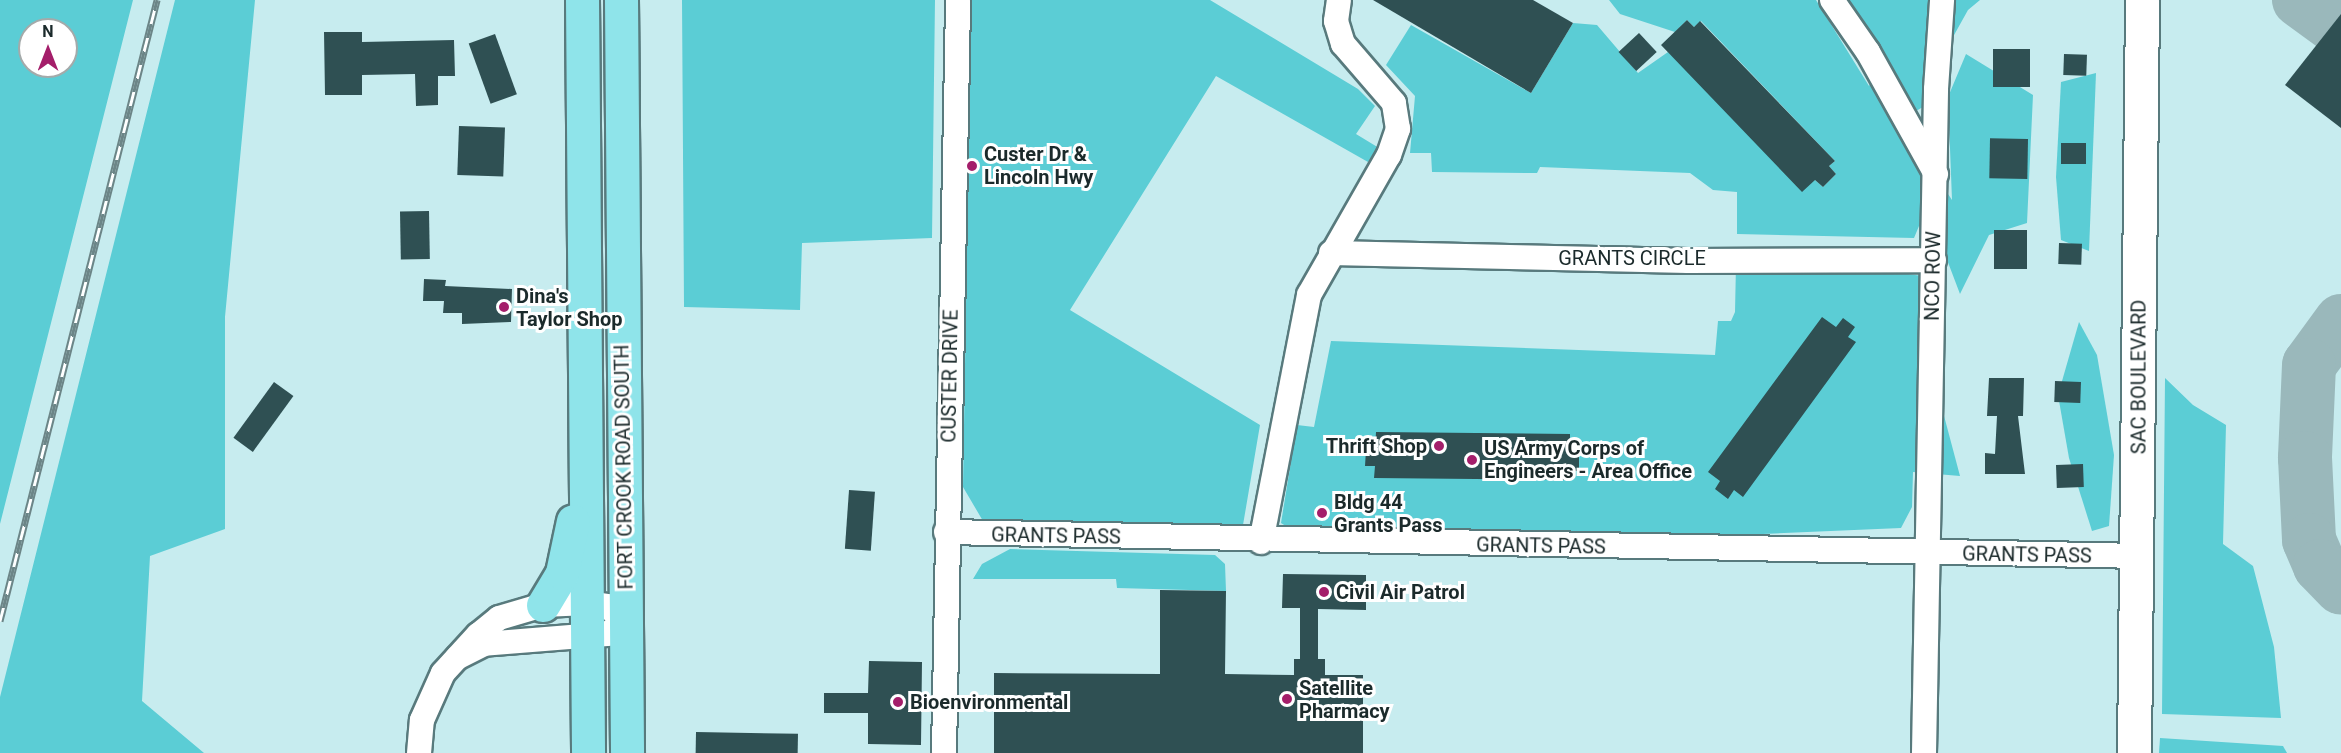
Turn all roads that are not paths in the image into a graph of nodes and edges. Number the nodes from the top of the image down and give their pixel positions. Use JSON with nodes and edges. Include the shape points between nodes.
{"nodes":[{"id":1,"x":582,"y":0,"type":"edge"},
{"id":2,"x":621,"y":0,"type":"edge"},
{"id":3,"x":958,"y":0,"type":"edge"},
{"id":4,"x":1339,"y":0,"type":"edge"},
{"id":5,"x":1832,"y":0,"type":"edge"},
{"id":6,"x":1942,"y":0,"type":"edge"},
{"id":7,"x":2142,"y":0,"type":"edge"},
{"id":8,"x":1936,"y":174,"type":"junction"},
{"id":9,"x":1330,"y":254,"type":"junction"},
{"id":10,"x":1934,"y":260,"type":"junction"},
{"id":11,"x":586,"y":460,"type":"junction"},
{"id":12,"x":946,"y":532,"type":"junction"},
{"id":13,"x":1261,"y":542,"type":"junction"},
{"id":14,"x":1927,"y":553,"type":"junction"},
{"id":15,"x":2137,"y":556,"type":"junction"},
{"id":16,"x":588,"y":603,"type":"junction"},
{"id":17,"x":543,"y":605,"type":"junction"},
{"id":18,"x":625,"y":621,"type":"junction"},
{"id":19,"x":588,"y":636,"type":"junction"},
{"id":20,"x":456,"y":658,"type":"junction"},
{"id":21,"x":419,"y":753,"type":"edge"},
{"id":22,"x":588,"y":753,"type":"edge"},
{"id":23,"x":627,"y":753,"type":"edge"},
{"id":24,"x":944,"y":753,"type":"edge"},
{"id":25,"x":1924,"y":753,"type":"edge"},
{"id":26,"x":2134,"y":753,"type":"edge"}],
"edges":[{"from":1,"to":11,"type":"main road","name":"FORT CROOK ROAD SOUTH"},
{"from":2,"to":18,"type":"main road","name":"FORT CROOK ROAD SOUTH"},
{"from":3,"to":12,"type":"street","name":"CUSTER DRIVE"},
{"from":4,"to":9,"type":"street","via":[[1336,21],[1343,44],[1394,104],[1398,129],[1389,155]]},
{"from":5,"to":8,"type":"street","via":[[1868,52]]},
{"from":6,"to":8,"type":"street","name":"NCO ROW"},
{"from":7,"to":15,"type":"street","name":"SAC BOULEVARD"},
{"from":8,"to":10,"type":"street","name":"NCO ROW"},
{"from":9,"to":10,"type":"street","name":"GRANTS CIRCLE","via":[[1688,261]]},
{"from":9,"to":13,"type":"street","via":[[1302,320]]},
{"from":10,"to":14,"type":"street","name":"NCO ROW"},
{"from":11,"to":16,"type":"main road","name":"FORT CROOK ROAD SOUTH"},
{"from":11,"to":17,"type":"main road","via":[[562,573]]},
{"from":12,"to":13,"type":"street","name":"GRANTS PASS"},
{"from":12,"to":24,"type":"street","name":"CUSTER DRIVE"},
{"from":13,"to":14,"type":"street","name":"GRANTS PASS"},
{"from":14,"to":15,"type":"street","name":"GRANTS PASS"},
{"from":14,"to":25,"type":"street","name":"NCO ROW"},
{"from":15,"to":26,"type":"street","name":"SAC BOULEVARD"},
{"from":16,"to":17,"type":"street"},
{"from":16,"to":18,"type":"street","via":[[607,606]]},
{"from":16,"to":19,"type":"main road","name":"FORT CROOK ROAD SOUTH"},
{"from":17,"to":20,"type":"street","via":[[499,618]]},
{"from":18,"to":19,"type":"street","via":[[607,634]]},
{"from":18,"to":23,"type":"main road","name":"FORT CROOK ROAD SOUTH"},
{"from":19,"to":20,"type":"street","via":[[512,639],[484,644]]},
{"from":19,"to":22,"type":"main road","name":"FORT CROOK ROAD SOUTH"},
{"from":20,"to":21,"type":"street","via":[[430,696]]}]}
